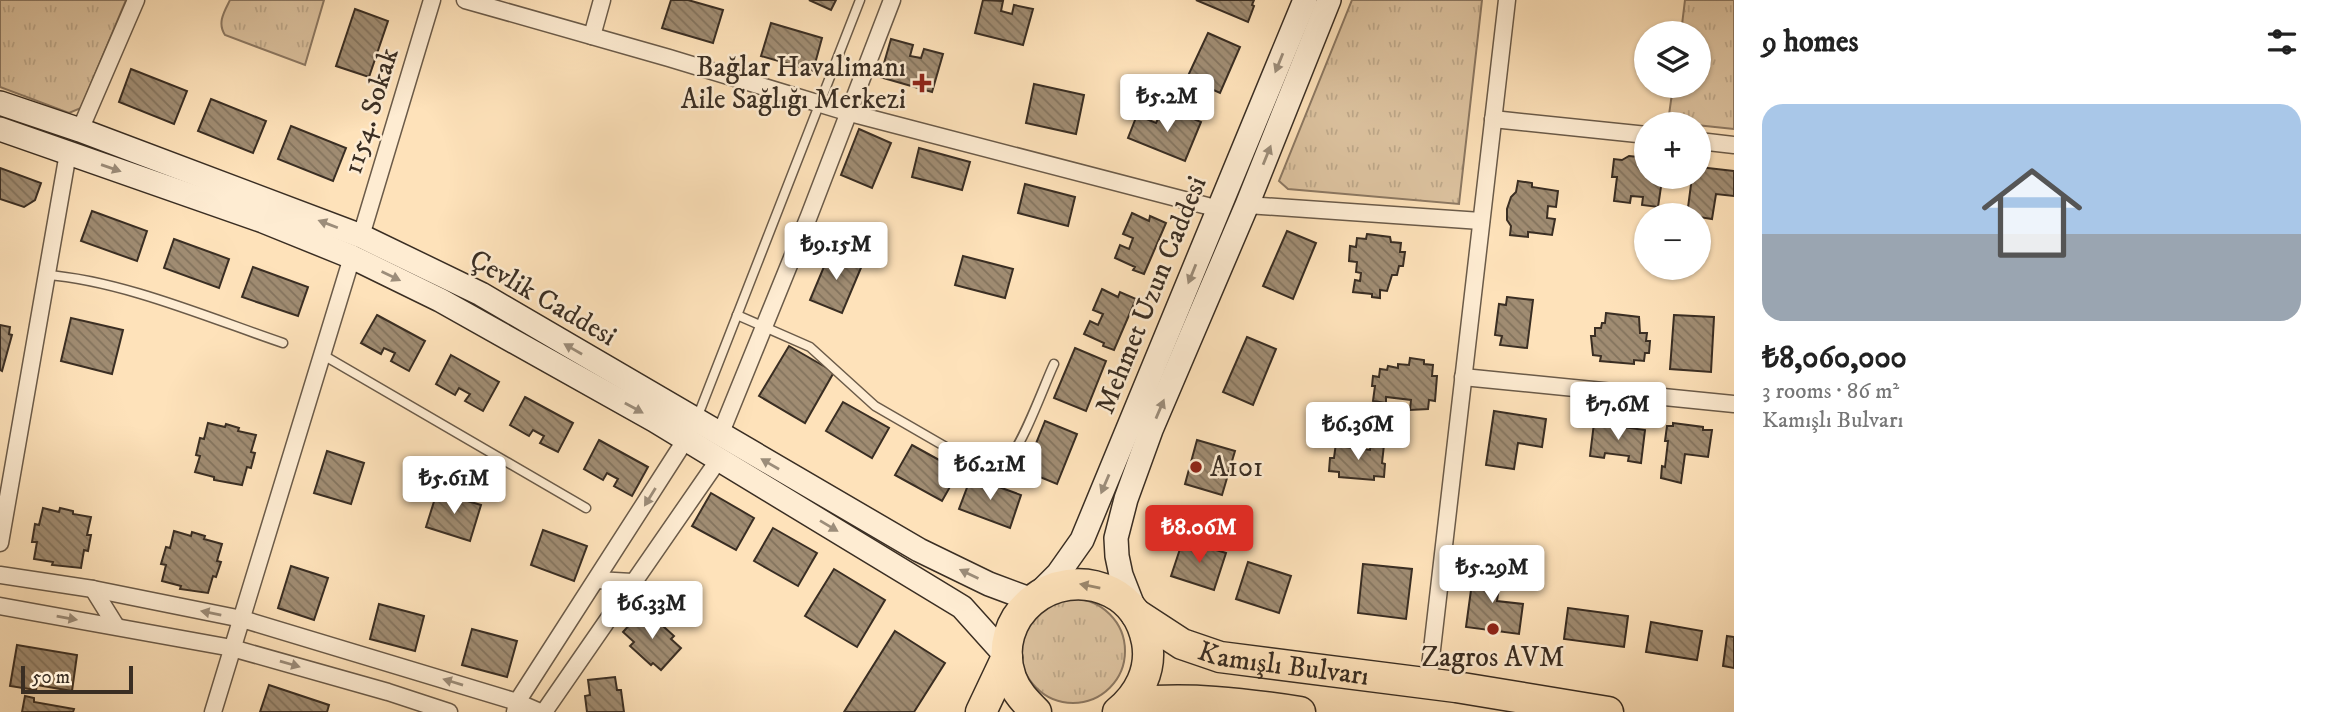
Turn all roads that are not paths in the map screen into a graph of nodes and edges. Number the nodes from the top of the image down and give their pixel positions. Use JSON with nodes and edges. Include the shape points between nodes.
{"nodes":[{"id":1,"x":136,"y":0,"type":"edge"},
{"id":2,"x":432,"y":0,"type":"edge"},
{"id":3,"x":465,"y":0,"type":"edge"},
{"id":4,"x":602,"y":0,"type":"edge"},
{"id":5,"x":859,"y":0,"type":"edge"},
{"id":6,"x":892,"y":0,"type":"edge"},
{"id":7,"x":1305,"y":0,"type":"edge"},
{"id":8,"x":1329,"y":0,"type":"edge"},
{"id":9,"x":1507,"y":0,"type":"edge"},
{"id":10,"x":592,"y":36,"type":"junction"},
{"id":11,"x":0,"y":103,"type":"edge"},
{"id":12,"x":820,"y":103,"type":"junction"},
{"id":13,"x":850,"y":113,"type":"junction"},
{"id":14,"x":1493,"y":119,"type":"junction"},
{"id":15,"x":0,"y":129,"type":"edge"},
{"id":16,"x":80,"y":130,"type":"junction"},
{"id":17,"x":1634,"y":134,"type":"edge"},
{"id":18,"x":1711,"y":142,"type":"edge"},
{"id":19,"x":1734,"y":145,"type":"edge"},
{"id":20,"x":68,"y":153,"type":"junction"},
{"id":21,"x":1247,"y":205,"type":"junction"},
{"id":22,"x":1219,"y":209,"type":"junction"},
{"id":23,"x":1482,"y":221,"type":"junction"},
{"id":24,"x":357,"y":246,"type":"junction"},
{"id":25,"x":46,"y":275,"type":"junction"},
{"id":26,"x":737,"y":315,"type":"junction"},
{"id":27,"x":765,"y":326,"type":"junction"},
{"id":28,"x":283,"y":343,"type":"dead end"},
{"id":29,"x":324,"y":355,"type":"junction"},
{"id":30,"x":1054,"y":363,"type":"dead end"},
{"id":31,"x":1463,"y":377,"type":"junction"},
{"id":32,"x":1734,"y":404,"type":"edge"},
{"id":33,"x":691,"y":430,"type":"junction"},
{"id":34,"x":720,"y":435,"type":"junction"},
{"id":35,"x":719,"y":459,"type":"junction"},
{"id":36,"x":586,"y":508,"type":"dead end"},
{"id":37,"x":0,"y":543,"type":"edge"},
{"id":38,"x":0,"y":575,"type":"edge"},
{"id":39,"x":597,"y":580,"type":"junction"},
{"id":40,"x":632,"y":582,"type":"junction"},
{"id":41,"x":93,"y":589,"type":"junction"},
{"id":42,"x":1032,"y":600,"type":"junction"},
{"id":43,"x":0,"y":606,"type":"edge"},
{"id":44,"x":1136,"y":614,"type":"junction"},
{"id":45,"x":242,"y":619,"type":"junction"},
{"id":46,"x":116,"y":626,"type":"junction"},
{"id":47,"x":232,"y":648,"type":"junction"},
{"id":48,"x":1007,"y":657,"type":"junction"},
{"id":49,"x":373,"y":659,"type":"junction"},
{"id":50,"x":1428,"y":684,"type":"junction"},
{"id":51,"x":388,"y":692,"type":"junction"},
{"id":52,"x":516,"y":707,"type":"edge"},
{"id":53,"x":1123,"y":708,"type":"edge"},
{"id":54,"x":213,"y":712,"type":"edge"},
{"id":55,"x":449,"y":712,"type":"edge"},
{"id":56,"x":542,"y":712,"type":"edge"},
{"id":57,"x":981,"y":712,"type":"edge"},
{"id":58,"x":1036,"y":712,"type":"edge"},
{"id":59,"x":1300,"y":712,"type":"edge"},
{"id":60,"x":1608,"y":712,"type":"edge"}],
"edges":[{"from":1,"to":16,"type":"street"},
{"from":2,"to":24,"type":"street","name":"1154. Sokak"},
{"from":3,"to":10,"type":"street"},
{"from":4,"to":10,"type":"street"},
{"from":5,"to":12,"type":"lane"},
{"from":6,"to":13,"type":"street"},
{"from":7,"to":22,"type":"main road","name":"Mehmet Uzun Caddesi","one_way":true},
{"from":21,"to":8,"type":"main road","one_way":true},
{"from":9,"to":14,"type":"street"},
{"from":10,"to":12,"type":"street"},
{"from":11,"to":16,"type":"main road","name":"Çevlik Caddesi"},
{"from":12,"to":13,"type":"street"},
{"from":12,"to":26,"type":"lane"},
{"from":13,"to":22,"type":"street"},
{"from":13,"to":27,"type":"street"},
{"from":14,"to":17,"type":"street"},
{"from":14,"to":23,"type":"street"},
{"from":15,"to":20,"type":"main road","name":"Çevlik Caddesi"},
{"from":24,"to":16,"type":"main road","name":"Çevlik Caddesi","one_way":true},
{"from":18,"to":19,"type":"street"},
{"from":20,"to":24,"type":"main road","name":"Çevlik Caddesi","one_way":true,"via":[[263,221]]},
{"from":20,"to":25,"type":"street"},
{"from":21,"to":23,"type":"street"},
{"from":44,"to":21,"type":"main road","one_way":true,"via":[[1117,556],[1116,538],[1126,499]]},
{"from":22,"to":42,"type":"main road","name":"Mehmet Uzun Caddesi","one_way":true,"via":[[1083,540]]},
{"from":23,"to":31,"type":"street"},
{"from":24,"to":29,"type":"street","name":"1154. Sokak"},
{"from":24,"to":33,"type":"main road","name":"Çevlik Caddesi","via":[[481,294]]},
{"from":25,"to":28,"type":"lane","via":[[131,292]]},
{"from":25,"to":37,"type":"street"},
{"from":26,"to":27,"type":"lane"},
{"from":26,"to":33,"type":"lane"},
{"from":27,"to":30,"type":"lane","via":[[810,347],[875,405],[984,467],[999,465],[1014,453]]},
{"from":27,"to":34,"type":"street"},
{"from":29,"to":36,"type":"lane"},
{"from":29,"to":45,"type":"street","name":"1154. Sokak"},
{"from":31,"to":32,"type":"street"},
{"from":31,"to":50,"type":"street"},
{"from":33,"to":34,"type":"main road","name":"Çevlik Caddesi"},
{"from":33,"to":35,"type":"main road","name":"Çevlik Caddesi"},
{"from":33,"to":39,"type":"street","one_way":true},
{"from":42,"to":34,"type":"main road","name":"Çevlik Caddesi","one_way":true,"via":[[919,550]]},
{"from":35,"to":40,"type":"street"},
{"from":35,"to":48,"type":"main road","name":"Çevlik Caddesi","one_way":true,"via":[[962,607]]},
{"from":38,"to":41,"type":"street"},
{"from":39,"to":40,"type":"street"},
{"from":39,"to":52,"type":"street"},
{"from":40,"to":56,"type":"street"},
{"from":45,"to":41,"type":"street","one_way":true},
{"from":41,"to":46,"type":"street"},
{"from":44,"to":42,"type":"highway","name":"Kamışlı Bulvarı","one_way":true,"via":[[1120,597],[1087,584],[1053,587]]},
{"from":42,"to":48,"type":"highway","via":[[1013,626]]},
{"from":43,"to":46,"type":"street","one_way":true},
{"from":44,"to":50,"type":"highway","name":"Kamışlı Bulvarı","via":[[1182,644],[1220,657]]},
{"from":44,"to":53,"type":"highway","via":[[1145,631],[1147,669]]},
{"from":45,"to":47,"type":"street","name":"1154. Sokak"},
{"from":45,"to":49,"type":"street"},
{"from":46,"to":47,"type":"street"},
{"from":47,"to":51,"type":"street","one_way":true},
{"from":47,"to":54,"type":"street","name":"1154. Sokak"},
{"from":48,"to":57,"type":"highway"},
{"from":48,"to":58,"type":"highway","via":[[1021,697]]},
{"from":49,"to":51,"type":"street"},
{"from":52,"to":49,"type":"street","one_way":true},
{"from":50,"to":60,"type":"highway","name":"Kamışlı Bulvarı"},
{"from":51,"to":55,"type":"street"},
{"from":52,"to":56,"type":"street"},
{"from":53,"to":59,"type":"highway","name":"Kamışlı Bulvarı","via":[[1170,699]]}]}
